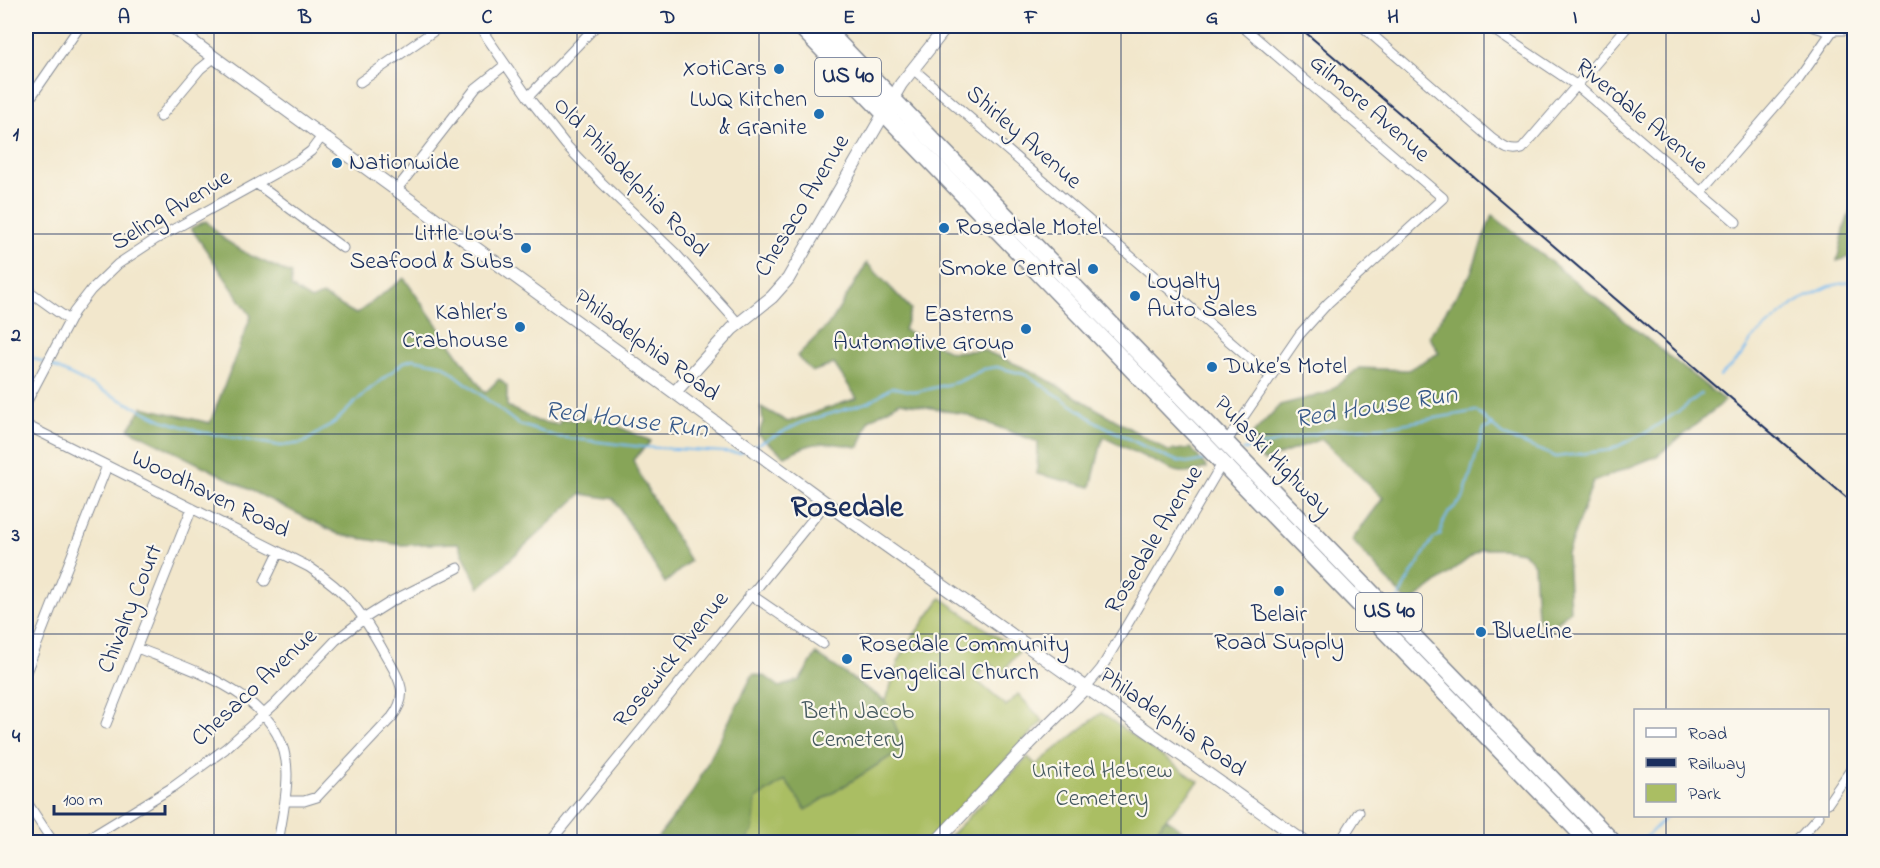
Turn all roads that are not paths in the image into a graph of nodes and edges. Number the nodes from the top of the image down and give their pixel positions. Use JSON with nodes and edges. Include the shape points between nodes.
{"nodes":[{"id":1,"x":80,"y":26,"type":"edge"},
{"id":2,"x":171,"y":26,"type":"edge"},
{"id":3,"x":441,"y":26,"type":"edge"},
{"id":4,"x":479,"y":26,"type":"edge"},
{"id":5,"x":596,"y":26,"type":"edge"},
{"id":6,"x":800,"y":26,"type":"edge"},
{"id":7,"x":822,"y":26,"type":"edge"},
{"id":8,"x":947,"y":26,"type":"edge"},
{"id":9,"x":1242,"y":26,"type":"edge"},
{"id":10,"x":1362,"y":26,"type":"edge"},
{"id":11,"x":1488,"y":26,"type":"edge"},
{"id":12,"x":1628,"y":26,"type":"edge"},
{"id":13,"x":1811,"y":26,"type":"edge"},
{"id":14,"x":1833,"y":30,"type":"junction"},
{"id":15,"x":1854,"y":30,"type":"edge"},
{"id":16,"x":215,"y":57,"type":"junction"},
{"id":17,"x":505,"y":65,"type":"junction"},
{"id":18,"x":913,"y":69,"type":"junction"},
{"id":19,"x":360,"y":82,"type":"dead end"},
{"id":20,"x":1576,"y":85,"type":"junction"},
{"id":21,"x":528,"y":98,"type":"junction"},
{"id":22,"x":26,"y":104,"type":"edge"},
{"id":23,"x":888,"y":106,"type":"junction"},
{"id":24,"x":160,"y":117,"type":"dead end"},
{"id":25,"x":323,"y":135,"type":"junction"},
{"id":26,"x":257,"y":184,"type":"junction"},
{"id":27,"x":398,"y":189,"type":"junction"},
{"id":28,"x":1701,"y":192,"type":"junction"},
{"id":29,"x":1443,"y":198,"type":"joint"},
{"id":30,"x":1736,"y":222,"type":"dead end"},
{"id":31,"x":343,"y":248,"type":"dead end"},
{"id":32,"x":26,"y":289,"type":"edge"},
{"id":33,"x":69,"y":320,"type":"junction"},
{"id":34,"x":738,"y":323,"type":"junction"},
{"id":35,"x":1271,"y":377,"type":"junction"},
{"id":36,"x":675,"y":393,"type":"junction"},
{"id":37,"x":26,"y":403,"type":"edge"},
{"id":38,"x":26,"y":425,"type":"edge"},
{"id":39,"x":1224,"y":442,"type":"junction"},
{"id":40,"x":1222,"y":464,"type":"junction"},
{"id":41,"x":107,"y":466,"type":"junction"},
{"id":42,"x":826,"y":503,"type":"junction"},
{"id":43,"x":192,"y":508,"type":"junction"},
{"id":44,"x":279,"y":552,"type":"junction"},
{"id":45,"x":459,"y":568,"type":"dead end"},
{"id":46,"x":265,"y":581,"type":"dead end"},
{"id":47,"x":750,"y":594,"type":"junction"},
{"id":48,"x":365,"y":618,"type":"junction"},
{"id":49,"x":823,"y":644,"type":"dead end"},
{"id":50,"x":137,"y":648,"type":"junction"},
{"id":51,"x":26,"y":672,"type":"edge"},
{"id":52,"x":1085,"y":688,"type":"junction"},
{"id":53,"x":263,"y":716,"type":"junction"},
{"id":54,"x":106,"y":724,"type":"dead end"},
{"id":55,"x":1854,"y":765,"type":"edge"},
{"id":56,"x":1829,"y":800,"type":"edge"},
{"id":57,"x":26,"y":801,"type":"edge"},
{"id":58,"x":285,"y":801,"type":"junction"},
{"id":59,"x":1359,"y":812,"type":"dead end"},
{"id":60,"x":1818,"y":817,"type":"edge"},
{"id":61,"x":53,"y":843,"type":"edge"},
{"id":62,"x":83,"y":843,"type":"edge"},
{"id":63,"x":278,"y":843,"type":"edge"},
{"id":64,"x":550,"y":843,"type":"edge"},
{"id":65,"x":936,"y":843,"type":"edge"},
{"id":66,"x":1304,"y":843,"type":"edge"},
{"id":67,"x":1340,"y":843,"type":"edge"},
{"id":68,"x":1589,"y":843,"type":"edge"},
{"id":69,"x":1613,"y":843,"type":"edge"},
{"id":70,"x":1796,"y":843,"type":"edge"}],
"edges":[{"from":1,"to":22,"type":"street"},
{"from":2,"to":16,"type":"main road","name":"Philadelphia Road"},
{"from":3,"to":19,"type":"street"},
{"from":4,"to":17,"type":"street","name":"Old Philadelphia Road"},
{"from":5,"to":21,"type":"street"},
{"from":6,"to":23,"type":"highway","name":"Pulaski Highway","number":"US 40"},
{"from":7,"to":23,"type":"highway","name":"Pulaski Highway","number":"US 40"},
{"from":8,"to":18,"type":"main road","name":"Chesaco Avenue"},
{"from":9,"to":29,"type":"street","name":"Gilmore Avenue"},
{"from":10,"to":20,"type":"street","via":[[1508,150],[1522,149]]},
{"from":11,"to":20,"type":"street","name":"Riverdale Avenue"},
{"from":12,"to":20,"type":"street"},
{"from":13,"to":14,"type":"street"},
{"from":14,"to":15,"type":"street"},
{"from":14,"to":28,"type":"street","via":[[1798,80]]},
{"from":16,"to":24,"type":"street"},
{"from":16,"to":25,"type":"main road","name":"Philadelphia Road"},
{"from":17,"to":21,"type":"street","name":"Old Philadelphia Road"},
{"from":17,"to":27,"type":"street","via":[[476,88]]},
{"from":18,"to":23,"type":"main road","name":"Chesaco Avenue"},
{"from":18,"to":35,"type":"street","name":"Shirley Avenue"},
{"from":20,"to":28,"type":"street","name":"Riverdale Avenue"},
{"from":21,"to":34,"type":"street","name":"Old Philadelphia Road","via":[[580,160],[681,259]]},
{"from":23,"to":34,"type":"main road","name":"Chesaco Avenue","via":[[788,279]]},
{"from":23,"to":39,"type":"highway","name":"Pulaski Highway","number":"US 40"},
{"from":23,"to":40,"type":"highway","name":"Pulaski Highway","number":"US 40"},
{"from":25,"to":26,"type":"street","name":"Seling Avenue","via":[[306,156]]},
{"from":25,"to":27,"type":"main road","name":"Philadelphia Road"},
{"from":26,"to":31,"type":"street"},
{"from":26,"to":33,"type":"street","name":"Seling Avenue","via":[[129,256],[92,290]]},
{"from":27,"to":36,"type":"main road","name":"Philadelphia Road"},
{"from":28,"to":30,"type":"street","name":"Riverdale Avenue"},
{"from":29,"to":35,"type":"street","name":"Rosedale Avenue","via":[[1328,303],[1300,334]]},
{"from":32,"to":33,"type":"street"},
{"from":33,"to":37,"type":"street","name":"Seling Avenue"},
{"from":34,"to":36,"type":"main road","name":"Chesaco Avenue"},
{"from":35,"to":39,"type":"street","name":"Rosedale Avenue"},
{"from":36,"to":42,"type":"main road","name":"Philadelphia Road"},
{"from":38,"to":41,"type":"street","name":"Woodhaven Road"},
{"from":39,"to":40,"type":"street","name":"Rosedale Avenue"},
{"from":39,"to":69,"type":"highway","name":"Pulaski Highway","number":"US 40"},
{"from":40,"to":52,"type":"street","name":"Rosedale Avenue","via":[[1101,669]]},
{"from":40,"to":68,"type":"highway","name":"Pulaski Highway","number":"US 40"},
{"from":41,"to":43,"type":"street","name":"Woodhaven Road"},
{"from":41,"to":51,"type":"street"},
{"from":42,"to":47,"type":"street","name":"Rosewick Avenue"},
{"from":42,"to":52,"type":"main road","name":"Philadelphia Road"},
{"from":43,"to":44,"type":"street","name":"Woodhaven Road"},
{"from":43,"to":50,"type":"street","name":"Chivalry Court"},
{"from":44,"to":46,"type":"street"},
{"from":44,"to":48,"type":"street","name":"Woodhaven Road","via":[[330,581]]},
{"from":45,"to":48,"type":"street","name":"Chesaco Avenue"},
{"from":47,"to":49,"type":"street"},
{"from":47,"to":64,"type":"street","name":"Rosewick Avenue"},
{"from":48,"to":53,"type":"street","name":"Chesaco Avenue","via":[[336,640]]},
{"from":48,"to":58,"type":"street","name":"Woodhaven Road","via":[[399,678],[400,705],[317,797]]},
{"from":50,"to":53,"type":"street","via":[[223,683]]},
{"from":50,"to":54,"type":"street","name":"Chivalry Court"},
{"from":52,"to":65,"type":"main road"},
{"from":52,"to":66,"type":"main road","name":"Philadelphia Road"},
{"from":53,"to":58,"type":"street","via":[[278,735],[285,755]]},
{"from":53,"to":62,"type":"street","name":"Chesaco Avenue","via":[[190,775]]},
{"from":55,"to":56,"type":"street"},
{"from":57,"to":61,"type":"street"},
{"from":58,"to":63,"type":"street"},
{"from":59,"to":67,"type":"street"},
{"from":60,"to":70,"type":"street"}]}
